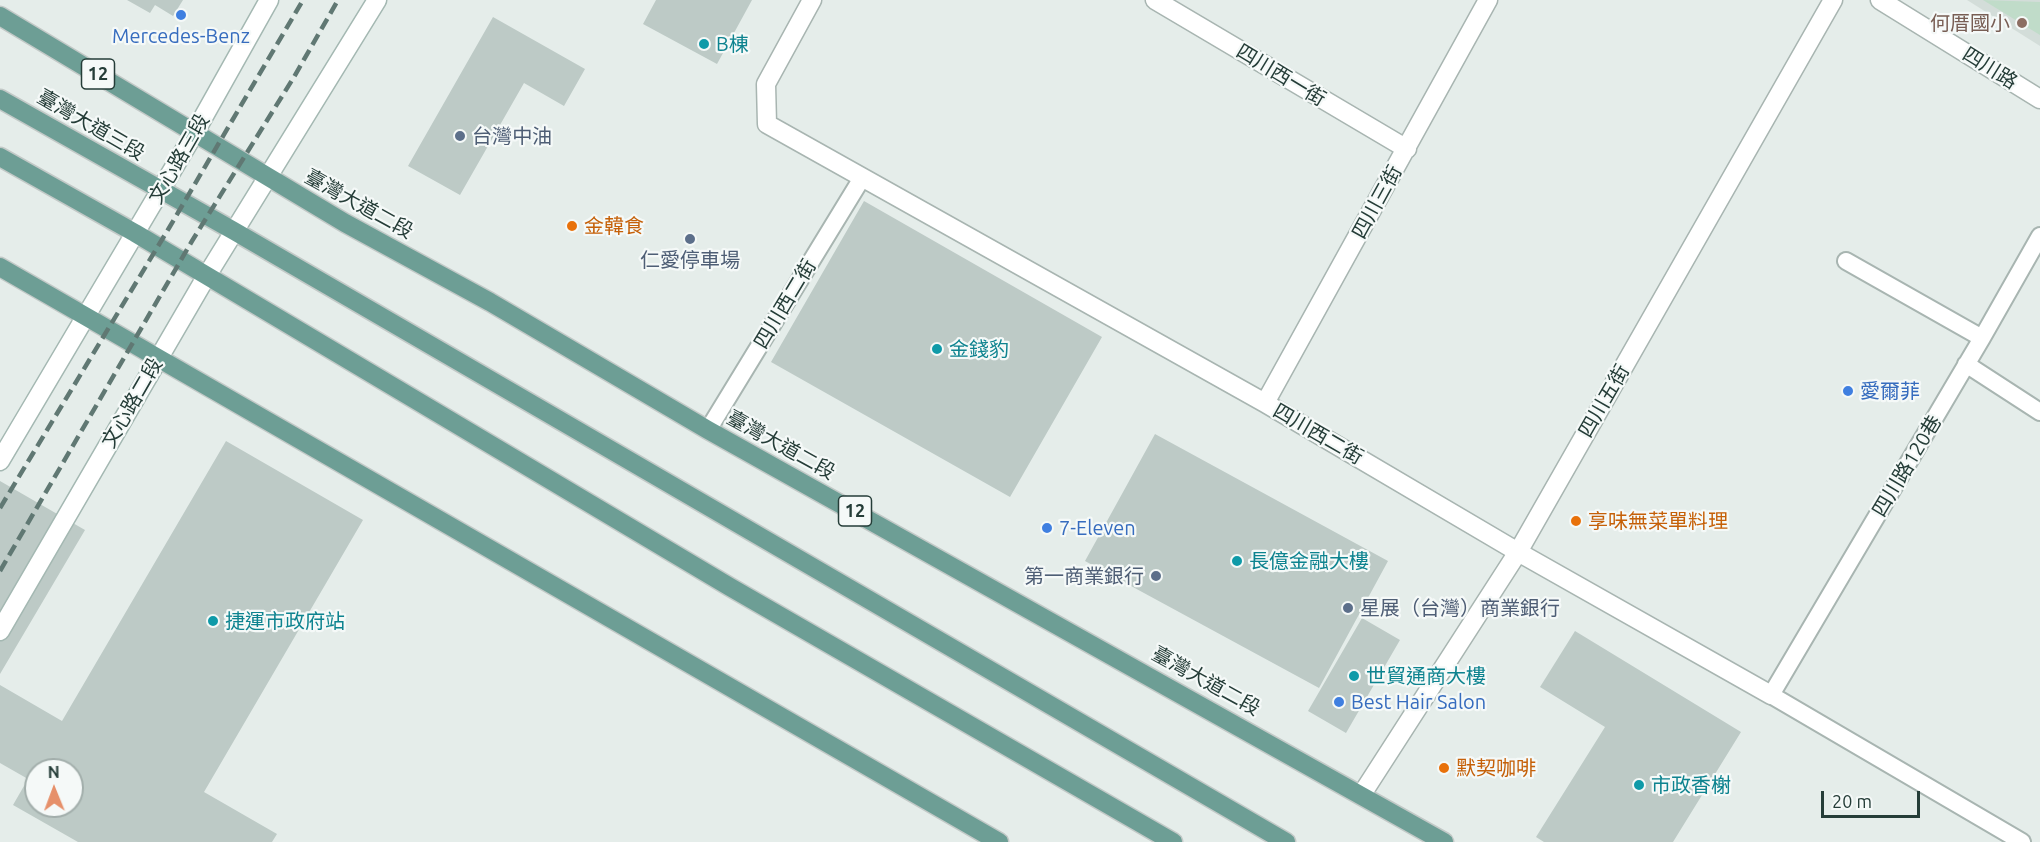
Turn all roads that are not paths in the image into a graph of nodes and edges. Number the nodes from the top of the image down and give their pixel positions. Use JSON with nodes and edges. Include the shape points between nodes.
{"nodes":[{"id":1,"x":269,"y":0,"type":"edge"},
{"id":2,"x":377,"y":0,"type":"edge"},
{"id":3,"x":812,"y":0,"type":"edge"},
{"id":4,"x":1155,"y":0,"type":"edge"},
{"id":5,"x":1488,"y":0,"type":"edge"},
{"id":6,"x":1833,"y":0,"type":"edge"},
{"id":7,"x":1880,"y":0,"type":"edge"},
{"id":8,"x":0,"y":16,"type":"edge"},
{"id":9,"x":0,"y":99,"type":"edge"},
{"id":10,"x":2040,"y":99,"type":"edge"},
{"id":11,"x":195,"y":132,"type":"junction"},
{"id":12,"x":1407,"y":149,"type":"junction"},
{"id":13,"x":0,"y":157,"type":"edge"},
{"id":14,"x":267,"y":177,"type":"junction"},
{"id":15,"x":862,"y":178,"type":"junction"},
{"id":16,"x":161,"y":190,"type":"junction"},
{"id":17,"x":234,"y":231,"type":"junction"},
{"id":18,"x":135,"y":233,"type":"junction"},
{"id":19,"x":2040,"y":236,"type":"edge"},
{"id":20,"x":1846,"y":261,"type":"dead end"},
{"id":21,"x":0,"y":267,"type":"edge"},
{"id":22,"x":206,"y":277,"type":"junction"},
{"id":23,"x":86,"y":317,"type":"junction"},
{"id":24,"x":1982,"y":338,"type":"junction"},
{"id":25,"x":159,"y":358,"type":"junction"},
{"id":26,"x":1966,"y":364,"type":"junction"},
{"id":27,"x":1265,"y":403,"type":"junction"},
{"id":28,"x":2040,"y":412,"type":"edge"},
{"id":29,"x":708,"y":430,"type":"junction"},
{"id":30,"x":0,"y":461,"type":"edge"},
{"id":31,"x":1518,"y":552,"type":"junction"},
{"id":32,"x":0,"y":632,"type":"edge"},
{"id":33,"x":1772,"y":695,"type":"junction"},
{"id":34,"x":1362,"y":794,"type":"junction"},
{"id":35,"x":999,"y":842,"type":"edge"},
{"id":36,"x":1173,"y":842,"type":"edge"},
{"id":37,"x":1286,"y":842,"type":"edge"},
{"id":38,"x":1444,"y":842,"type":"edge"},
{"id":39,"x":2022,"y":842,"type":"edge"}],
"edges":[{"from":1,"to":11,"type":"street","name":"文心路三段"},
{"from":2,"to":14,"type":"street"},
{"from":3,"to":15,"type":"street","name":"四川西二街","via":[[766,84],[767,124]]},
{"from":4,"to":12,"type":"street","name":"四川西一街"},
{"from":5,"to":12,"type":"street","name":"四川三街"},
{"from":6,"to":31,"type":"street","name":"四川五街"},
{"from":7,"to":10,"type":"street","name":"四川路"},
{"from":8,"to":11,"type":"main road","number":"12"},
{"from":9,"to":16,"type":"main road","name":"臺灣大道三段"},
{"from":11,"to":14,"type":"main road","name":"臺灣大道二段","number":"12"},
{"from":11,"to":16,"type":"street","name":"文心路三段"},
{"from":12,"to":27,"type":"street","name":"四川三街"},
{"from":13,"to":18,"type":"main road"},
{"from":14,"to":17,"type":"street","name":"文心路二段"},
{"from":14,"to":29,"type":"main road","name":"臺灣大道二段","number":"12"},
{"from":15,"to":27,"type":"street","name":"四川西二街"},
{"from":15,"to":29,"type":"lane","name":"四川西二街"},
{"from":16,"to":17,"type":"main road"},
{"from":16,"to":18,"type":"street","name":"文心路三段"},
{"from":17,"to":22,"type":"street","name":"文心路二段"},
{"from":17,"to":37,"type":"main road"},
{"from":18,"to":22,"type":"main road"},
{"from":18,"to":23,"type":"street","name":"文心路三段"},
{"from":19,"to":24,"type":"lane","name":"四川路120巷"},
{"from":20,"to":24,"type":"lane"},
{"from":21,"to":23,"type":"main road"},
{"from":22,"to":25,"type":"street","name":"文心路二段"},
{"from":22,"to":36,"type":"main road","via":[[730,587]]},
{"from":23,"to":25,"type":"main road"},
{"from":23,"to":30,"type":"street"},
{"from":24,"to":26,"type":"lane","name":"四川路120巷"},
{"from":25,"to":32,"type":"street","name":"文心路二段"},
{"from":25,"to":35,"type":"main road"},
{"from":26,"to":28,"type":"lane"},
{"from":26,"to":33,"type":"lane","name":"四川路120巷"},
{"from":27,"to":31,"type":"street","name":"四川西二街"},
{"from":29,"to":34,"type":"main road","name":"臺灣大道二段","number":"12"},
{"from":31,"to":33,"type":"street","name":"四川西二街"},
{"from":31,"to":34,"type":"street","name":"四川五街"},
{"from":33,"to":39,"type":"lane"},
{"from":34,"to":38,"type":"main road","name":"臺灣大道二段","number":"12"}]}
